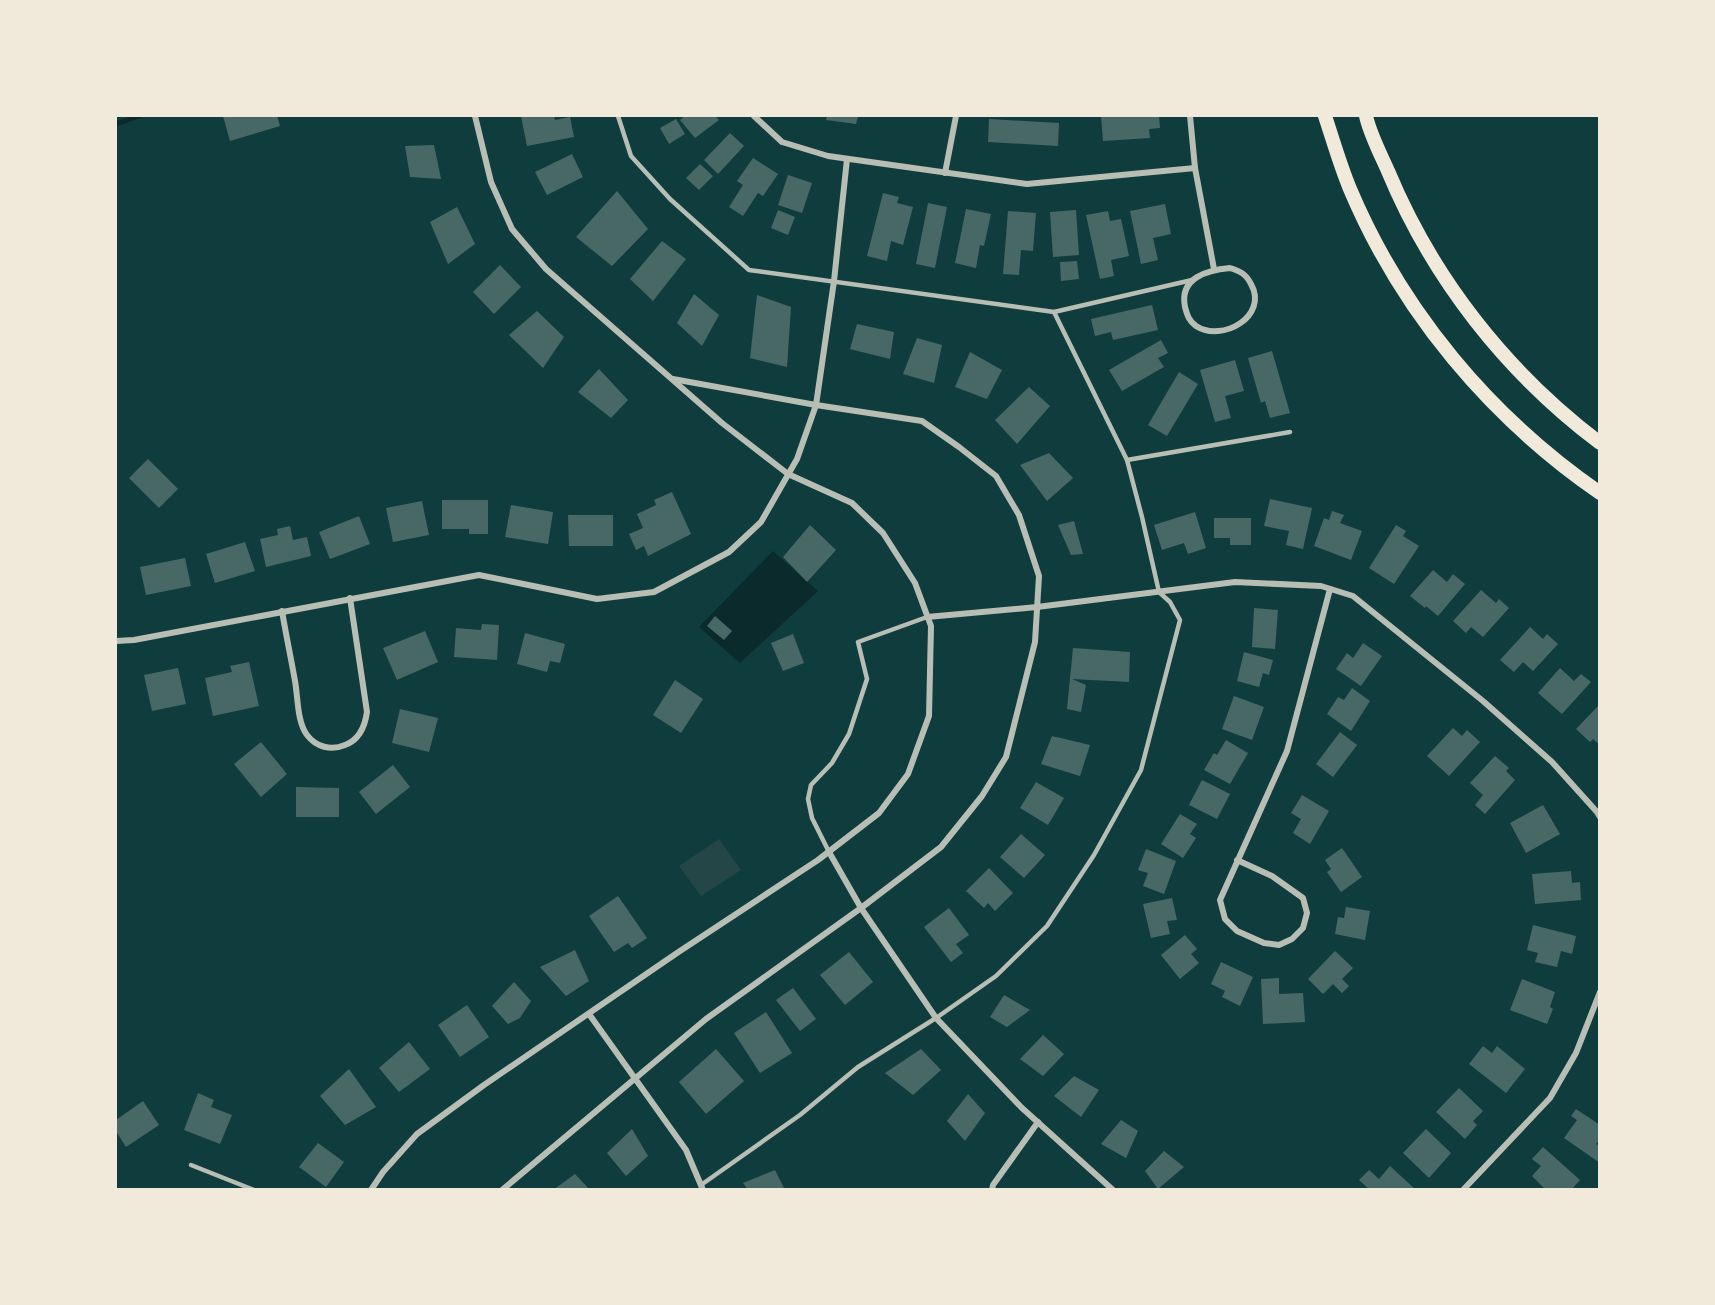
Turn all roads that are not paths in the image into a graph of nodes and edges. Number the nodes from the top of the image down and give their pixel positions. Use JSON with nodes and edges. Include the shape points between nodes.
{"nodes":[{"id":1,"x":475,"y":116,"type":"edge"},
{"id":2,"x":618,"y":116,"type":"edge"},
{"id":3,"x":754,"y":116,"type":"edge"},
{"id":4,"x":956,"y":116,"type":"edge"},
{"id":5,"x":1190,"y":116,"type":"edge"},
{"id":6,"x":1325,"y":116,"type":"edge"},
{"id":7,"x":1366,"y":116,"type":"edge"},
{"id":8,"x":847,"y":159,"type":"junction"},
{"id":9,"x":1195,"y":168,"type":"junction"},
{"id":10,"x":945,"y":173,"type":"junction"},
{"id":11,"x":1214,"y":269,"type":"junction"},
{"id":12,"x":1192,"y":279,"type":"junction"},
{"id":13,"x":834,"y":281,"type":"junction"},
{"id":14,"x":1054,"y":312,"type":"junction"},
{"id":15,"x":670,"y":379,"type":"junction"},
{"id":16,"x":816,"y":405,"type":"junction"},
{"id":17,"x":1290,"y":432,"type":"dead end"},
{"id":18,"x":1599,"y":442,"type":"edge"},
{"id":19,"x":1127,"y":460,"type":"junction"},
{"id":20,"x":788,"y":474,"type":"junction"},
{"id":21,"x":1599,"y":493,"type":"edge"},
{"id":22,"x":1330,"y":589,"type":"junction"},
{"id":23,"x":1159,"y":592,"type":"junction"},
{"id":24,"x":350,"y":598,"type":"junction"},
{"id":25,"x":1037,"y":607,"type":"junction"},
{"id":26,"x":282,"y":611,"type":"junction"},
{"id":27,"x":927,"y":617,"type":"junction"},
{"id":28,"x":116,"y":641,"type":"edge"},
{"id":29,"x":1599,"y":817,"type":"edge"},
{"id":30,"x":829,"y":852,"type":"junction"},
{"id":31,"x":1237,"y":860,"type":"junction"},
{"id":32,"x":861,"y":908,"type":"junction"},
{"id":33,"x":1599,"y":992,"type":"edge"},
{"id":34,"x":589,"y":1014,"type":"junction"},
{"id":35,"x":936,"y":1018,"type":"junction"},
{"id":36,"x":636,"y":1079,"type":"junction"},
{"id":37,"x":1038,"y":1122,"type":"junction"},
{"id":38,"x":191,"y":1165,"type":"dead end"},
{"id":39,"x":702,"y":1187,"type":"edge"},
{"id":40,"x":254,"y":1190,"type":"edge"},
{"id":41,"x":371,"y":1190,"type":"edge"},
{"id":42,"x":502,"y":1190,"type":"edge"},
{"id":43,"x":992,"y":1190,"type":"edge"},
{"id":44,"x":1113,"y":1190,"type":"edge"},
{"id":45,"x":1463,"y":1190,"type":"edge"}],
"edges":[{"from":1,"to":15,"type":"street","via":[[491,182],[512,229],[546,269]]},
{"from":2,"to":13,"type":"lane","via":[[631,156],[670,199],[749,270]]},
{"from":3,"to":8,"type":"street","via":[[782,142]]},
{"from":4,"to":10,"type":"street"},
{"from":5,"to":9,"type":"street"},
{"from":6,"to":21,"type":"main road","via":[[1364,220],[1433,333],[1511,421]]},
{"from":7,"to":18,"type":"main road","via":[[1404,210],[1447,282],[1527,379]]},
{"from":8,"to":10,"type":"street"},
{"from":8,"to":13,"type":"street"},
{"from":9,"to":10,"type":"street","via":[[1027,184]]},
{"from":9,"to":11,"type":"street"},
{"from":11,"to":12,"type":"street"},
{"from":11,"to":12,"type":"street","via":[[1241,271],[1254,289],[1256,304],[1252,313],[1232,328],[1213,332],[1191,323],[1184,303]]},
{"from":12,"to":14,"type":"lane"},
{"from":13,"to":14,"type":"lane"},
{"from":13,"to":16,"type":"street"},
{"from":14,"to":19,"type":"lane"},
{"from":15,"to":16,"type":"street"},
{"from":15,"to":20,"type":"street"},
{"from":16,"to":20,"type":"street"},
{"from":16,"to":25,"type":"street","via":[[922,421],[996,476],[1019,515],[1039,576]]},
{"from":17,"to":19,"type":"lane"},
{"from":19,"to":23,"type":"lane"},
{"from":20,"to":24,"type":"street","via":[[761,522],[729,552],[654,592],[597,599],[479,575]]},
{"from":20,"to":27,"type":"street","via":[[852,503],[883,533],[915,583]]},
{"from":22,"to":23,"type":"street","via":[[1235,582]]},
{"from":22,"to":29,"type":"street","via":[[1353,596],[1483,701],[1552,762]]},
{"from":22,"to":31,"type":"street","via":[[1287,751]]},
{"from":23,"to":25,"type":"street"},
{"from":23,"to":35,"type":"lane","via":[[1180,620],[1141,770],[1094,855],[1047,926],[996,976]]},
{"from":24,"to":26,"type":"street"},
{"from":24,"to":26,"type":"street","via":[[367,712],[365,726],[339,748],[317,745],[306,734]]},
{"from":25,"to":27,"type":"street"},
{"from":25,"to":32,"type":"street","via":[[1035,642],[1006,757],[982,796],[941,847]]},
{"from":26,"to":28,"type":"street"},
{"from":27,"to":30,"type":"street","via":[[931,626],[929,716],[908,774],[879,813]]},
{"from":27,"to":30,"type":"lane","via":[[858,642],[867,679],[849,734],[832,763],[811,785],[808,800],[812,818]]},
{"from":30,"to":32,"type":"street"},
{"from":30,"to":34,"type":"street"},
{"from":31,"to":31,"type":"street","via":[[1220,900],[1225,919],[1237,931],[1264,943],[1279,945],[1292,939],[1303,928],[1307,913],[1303,898],[1272,876]]},
{"from":32,"to":35,"type":"street"},
{"from":32,"to":36,"type":"street","via":[[706,1019]]},
{"from":33,"to":45,"type":"street","via":[[1576,1053],[1550,1098]]},
{"from":34,"to":36,"type":"street"},
{"from":34,"to":41,"type":"street","via":[[417,1134]]},
{"from":35,"to":37,"type":"street"},
{"from":35,"to":39,"type":"lane","via":[[858,1067]]},
{"from":36,"to":39,"type":"street","via":[[686,1150]]},
{"from":36,"to":42,"type":"street"},
{"from":37,"to":43,"type":"street"},
{"from":37,"to":44,"type":"street"},
{"from":38,"to":40,"type":"lane"}]}
